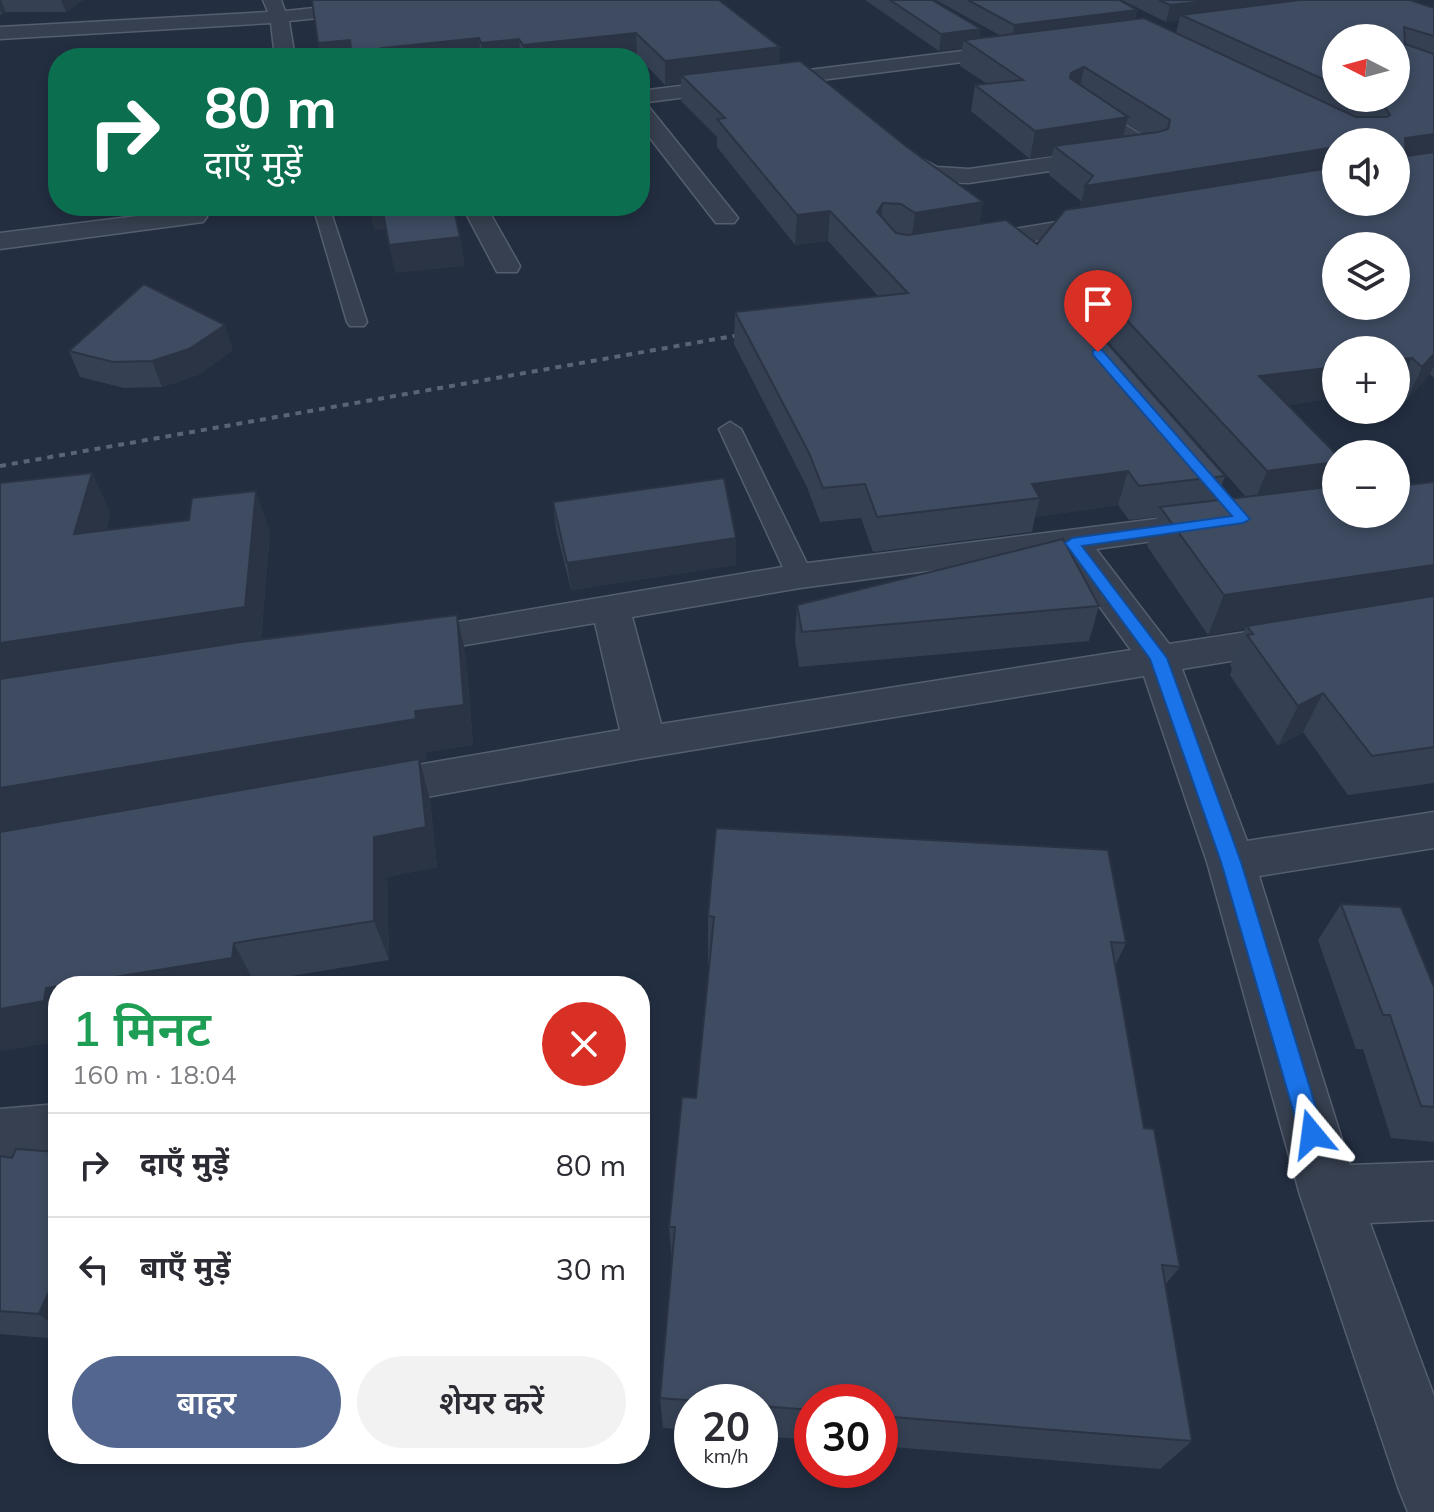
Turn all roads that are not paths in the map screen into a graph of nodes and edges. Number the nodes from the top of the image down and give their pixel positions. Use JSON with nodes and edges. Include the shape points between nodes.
{"nodes":[{"id":1,"x":443,"y":0,"type":"edge"},
{"id":2,"x":276,"y":8,"type":"edge"},
{"id":3,"x":0,"y":33,"type":"edge"},
{"id":4,"x":982,"y":36,"type":"edge"},
{"id":5,"x":1038,"y":47,"type":"edge"},
{"id":6,"x":283,"y":48,"type":"edge"},
{"id":7,"x":1008,"y":51,"type":"junction"},
{"id":8,"x":816,"y":75,"type":"junction"},
{"id":9,"x":650,"y":96,"type":"edge"},
{"id":10,"x":838,"y":96,"type":"edge"},
{"id":11,"x":1078,"y":102,"type":"edge"},
{"id":12,"x":650,"y":124,"type":"edge"},
{"id":13,"x":881,"y":137,"type":"edge"},
{"id":14,"x":324,"y":216,"type":"edge"},
{"id":15,"x":480,"y":216,"type":"edge"},
{"id":16,"x":194,"y":217,"type":"dead end"},
{"id":17,"x":1136,"y":217,"type":"edge"},
{"id":18,"x":725,"y":218,"type":"dead end"},
{"id":19,"x":0,"y":241,"type":"edge"},
{"id":20,"x":935,"y":250,"type":"edge"},
{"id":21,"x":507,"y":266,"type":"dead end"},
{"id":22,"x":357,"y":322,"type":"dead end"},
{"id":23,"x":730,"y":429,"type":"dead end"},
{"id":24,"x":1222,"y":495,"type":"edge"},
{"id":25,"x":1072,"y":543,"type":"junction"},
{"id":26,"x":800,"y":576,"type":"junction"},
{"id":27,"x":611,"y":610,"type":"junction"},
{"id":28,"x":1342,"y":630,"type":"edge"},
{"id":29,"x":360,"y":649,"type":"edge"},
{"id":30,"x":1158,"y":658,"type":"junction"},
{"id":31,"x":644,"y":742,"type":"junction"},
{"id":32,"x":330,"y":797,"type":"edge"},
{"id":33,"x":1434,"y":830,"type":"edge"},
{"id":34,"x":1231,"y":862,"type":"junction"},
{"id":35,"x":48,"y":1132,"type":"edge"},
{"id":36,"x":0,"y":1136,"type":"edge"},
{"id":37,"x":1434,"y":1191,"type":"edge"},
{"id":38,"x":1330,"y":1195,"type":"junction"},
{"id":39,"x":1434,"y":1490,"type":"edge"}],
"edges":[{"from":1,"to":2,"type":"street"},
{"from":2,"to":3,"type":"street"},
{"from":2,"to":6,"type":"street"},
{"from":4,"to":7,"type":"street"},
{"from":5,"to":7,"type":"street"},
{"from":7,"to":8,"type":"street"},
{"from":8,"to":9,"type":"street"},
{"from":8,"to":10,"type":"street"},
{"from":11,"to":13,"type":"street","via":[[1150,150],[940,176],[914,168]]},
{"from":12,"to":18,"type":"street"},
{"from":14,"to":22,"type":"lane"},
{"from":15,"to":21,"type":"street"},
{"from":16,"to":19,"type":"street"},
{"from":17,"to":20,"type":"street"},
{"from":23,"to":26,"type":"lane"},
{"from":24,"to":25,"type":"street","via":[[1243,519]]},
{"from":25,"to":26,"type":"street"},
{"from":25,"to":30,"type":"street"},
{"from":26,"to":27,"type":"street"},
{"from":27,"to":29,"type":"street"},
{"from":27,"to":31,"type":"street"},
{"from":28,"to":30,"type":"street"},
{"from":30,"to":31,"type":"street"},
{"from":30,"to":34,"type":"street"},
{"from":31,"to":32,"type":"street"},
{"from":33,"to":34,"type":"street"},
{"from":34,"to":38,"type":"street"},
{"from":35,"to":36,"type":"street"},
{"from":37,"to":38,"type":"street"},
{"from":38,"to":39,"type":"street"}]}
